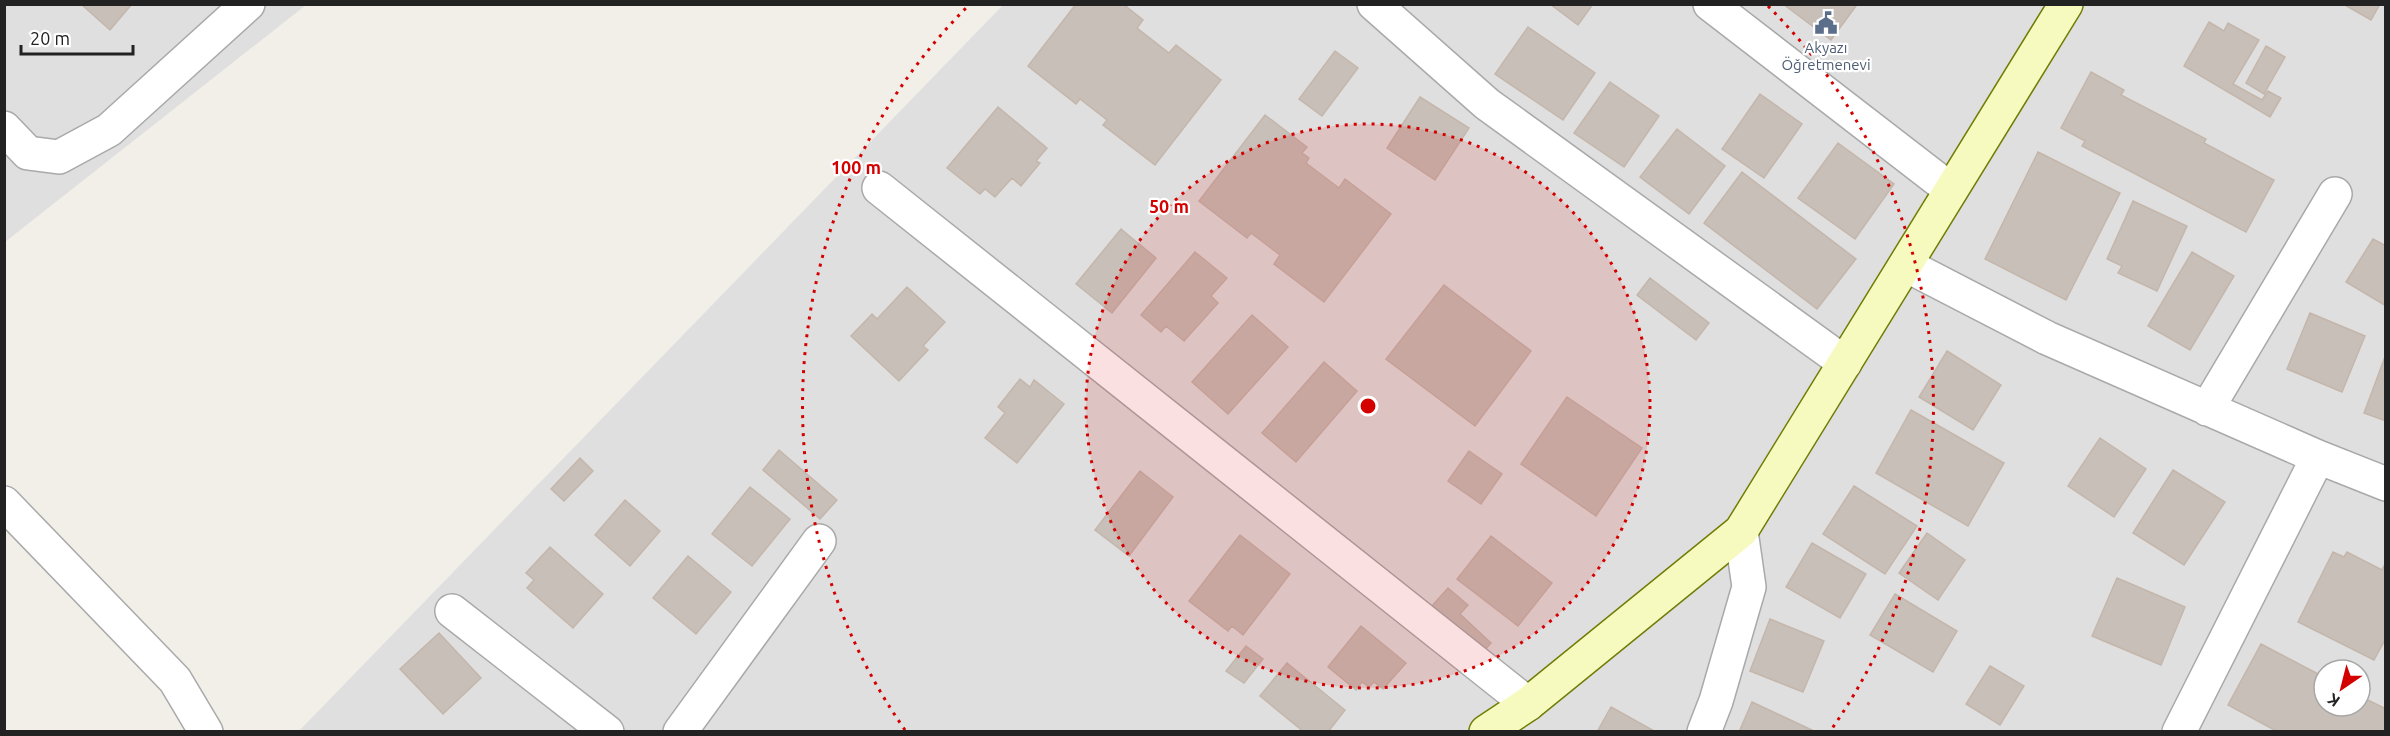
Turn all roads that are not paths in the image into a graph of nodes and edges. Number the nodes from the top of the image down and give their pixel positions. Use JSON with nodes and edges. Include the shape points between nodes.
{"nodes":[{"id":1,"x":248,"y":4,"type":"edge"},
{"id":2,"x":1374,"y":4,"type":"edge"},
{"id":3,"x":1710,"y":4,"type":"edge"},
{"id":4,"x":2061,"y":7,"type":"edge"},
{"id":5,"x":4,"y":128,"type":"edge"},
{"id":6,"x":879,"y":188,"type":"dead end"},
{"id":7,"x":1951,"y":190,"type":"junction"},
{"id":8,"x":2335,"y":194,"type":"dead end"},
{"id":9,"x":1906,"y":265,"type":"junction"},
{"id":10,"x":1845,"y":363,"type":"junction"},
{"id":11,"x":2207,"y":409,"type":"junction"},
{"id":12,"x":2318,"y":457,"type":"junction"},
{"id":13,"x":2385,"y":484,"type":"edge"},
{"id":14,"x":4,"y":503,"type":"edge"},
{"id":15,"x":1741,"y":531,"type":"junction"},
{"id":16,"x":819,"y":541,"type":"dead end"},
{"id":17,"x":452,"y":611,"type":"dead end"},
{"id":18,"x":1528,"y":704,"type":"junction"},
{"id":19,"x":206,"y":732,"type":"edge"},
{"id":20,"x":607,"y":732,"type":"edge"},
{"id":21,"x":680,"y":732,"type":"edge"},
{"id":22,"x":1486,"y":732,"type":"edge"},
{"id":23,"x":1704,"y":732,"type":"edge"},
{"id":24,"x":2179,"y":732,"type":"edge"}],
"edges":[{"from":1,"to":5,"type":"street","via":[[109,130],[59,157],[28,153]]},
{"from":2,"to":10,"type":"street","via":[[1487,104]]},
{"from":3,"to":7,"type":"street"},
{"from":4,"to":7,"type":"street"},
{"from":6,"to":18,"type":"street"},
{"from":7,"to":9,"type":"street"},
{"from":8,"to":11,"type":"street"},
{"from":9,"to":10,"type":"street"},
{"from":9,"to":11,"type":"street","via":[[2047,338]]},
{"from":10,"to":15,"type":"street"},
{"from":11,"to":12,"type":"street"},
{"from":12,"to":13,"type":"street"},
{"from":12,"to":24,"type":"street"},
{"from":14,"to":19,"type":"street","via":[[175,680]]},
{"from":15,"to":18,"type":"street"},
{"from":15,"to":23,"type":"street","via":[[1749,586]]},
{"from":16,"to":21,"type":"street"},
{"from":17,"to":20,"type":"street"},
{"from":18,"to":22,"type":"street"}]}
